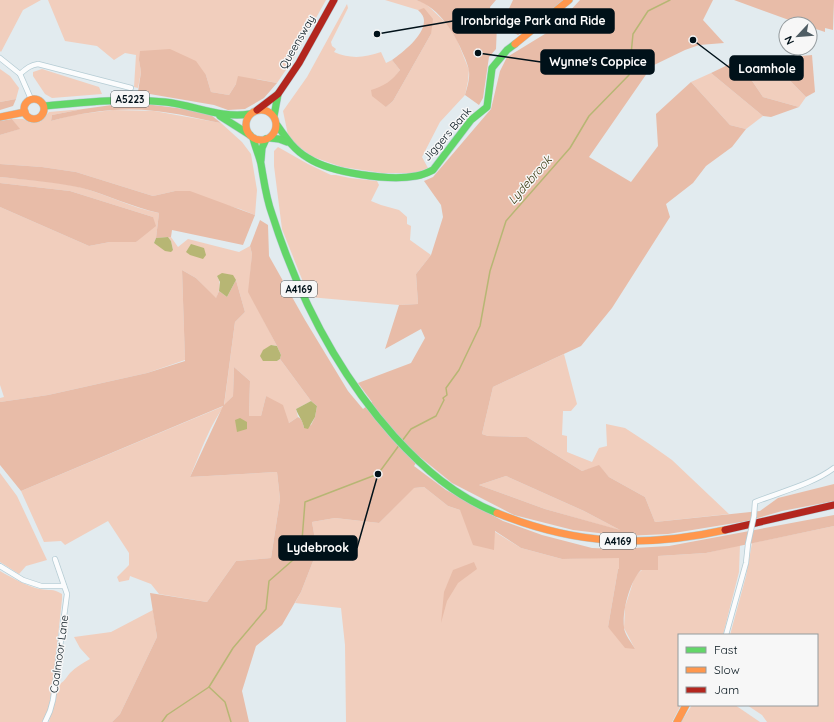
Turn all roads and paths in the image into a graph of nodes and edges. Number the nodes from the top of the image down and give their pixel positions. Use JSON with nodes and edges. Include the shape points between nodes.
{"nodes":[{"id":1,"x":334,"y":0,"type":"edge"},
{"id":2,"x":569,"y":0,"type":"edge"},
{"id":3,"x":0,"y":58,"type":"edge"},
{"id":4,"x":20,"y":74,"type":"junction"},
{"id":5,"x":131,"y":88,"type":"dead end"},
{"id":6,"x":278,"y":94,"type":"junction"},
{"id":7,"x":31,"y":99,"type":"junction"},
{"id":8,"x":45,"y":106,"type":"junction"},
{"id":9,"x":257,"y":110,"type":"junction"},
{"id":10,"x":25,"y":112,"type":"junction"},
{"id":11,"x":214,"y":113,"type":"junction"},
{"id":12,"x":250,"y":114,"type":"junction"},
{"id":13,"x":274,"y":116,"type":"junction"},
{"id":14,"x":0,"y":117,"type":"edge"},
{"id":15,"x":277,"y":125,"type":"junction"},
{"id":16,"x":252,"y":136,"type":"junction"},
{"id":17,"x":268,"y":138,"type":"junction"},
{"id":18,"x":289,"y":143,"type":"junction"},
{"id":19,"x":260,"y":162,"type":"junction"},
{"id":20,"x":834,"y":468,"type":"edge"},
{"id":21,"x":834,"y":505,"type":"edge"},
{"id":22,"x":55,"y":559,"type":"dead end"},
{"id":23,"x":0,"y":566,"type":"edge"},
{"id":24,"x":64,"y":586,"type":"junction"},
{"id":25,"x":726,"y":634,"type":"edge"},
{"id":26,"x":685,"y":706,"type":"edge"},
{"id":27,"x":45,"y":722,"type":"edge"},
{"id":28,"x":677,"y":722,"type":"edge"}],
"edges":[{"from":1,"to":6,"type":"main road","name":"Queensway","via":[[299,63]]},
{"from":2,"to":18,"type":"main road","name":"Jiggers Bank","via":[[507,50],[492,68],[487,107],[458,135],[433,170],[414,177],[342,172],[323,166],[301,154]]},
{"from":3,"to":4,"type":"street"},
{"from":4,"to":5,"type":"street","via":[[33,64],[38,64]]},
{"from":4,"to":7,"type":"street"},
{"from":6,"to":9,"type":"main road","name":"Queensway"},
{"from":6,"to":13,"type":"main road","name":"Queensway"},
{"from":7,"to":8,"type":"main road","via":[[41,100]]},
{"from":7,"to":10,"type":"main road","via":[[24,106]]},
{"from":8,"to":10,"type":"main road","via":[[40,118],[29,118]]},
{"from":8,"to":11,"type":"main road","number":"A5223","via":[[134,99],[180,104]]},
{"from":9,"to":12,"type":"main road"},
{"from":9,"to":13,"type":"main road","via":[[267,110]]},
{"from":10,"to":14,"type":"main road"},
{"from":11,"to":12,"type":"main road","number":"A5223","via":[[233,116]]},
{"from":11,"to":16,"type":"main road","number":"A5223"},
{"from":12,"to":16,"type":"main road","via":[[246,127]]},
{"from":13,"to":15,"type":"main road"},
{"from":15,"to":17,"type":"main road","via":[[274,134]]},
{"from":15,"to":18,"type":"main road","name":"Jiggers Bank"},
{"from":16,"to":17,"type":"main road","via":[[262,140]]},
{"from":16,"to":19,"type":"main road","number":"A4169"},
{"from":17,"to":18,"type":"main road","name":"Jiggers Bank","via":[[279,138]]},
{"from":17,"to":19,"type":"main road","number":"A4169","via":[[262,148]]},
{"from":19,"to":21,"type":"main road","number":"A4169","via":[[262,179],[275,224],[303,297],[329,349],[389,431],[418,462],[443,483],[509,519],[562,535],[624,542],[659,541],[703,535]]},
{"from":20,"to":25,"type":"street","bridge":true,"via":[[755,502],[746,563]]},
{"from":22,"to":24,"type":"street","name":"Coalmoor Lane"},
{"from":23,"to":24,"type":"street","via":[[23,580],[41,586]]},
{"from":24,"to":27,"type":"street","name":"Coalmoor Lane","via":[[67,594],[53,700]]},
{"from":26,"to":28,"type":"main road"}]}
